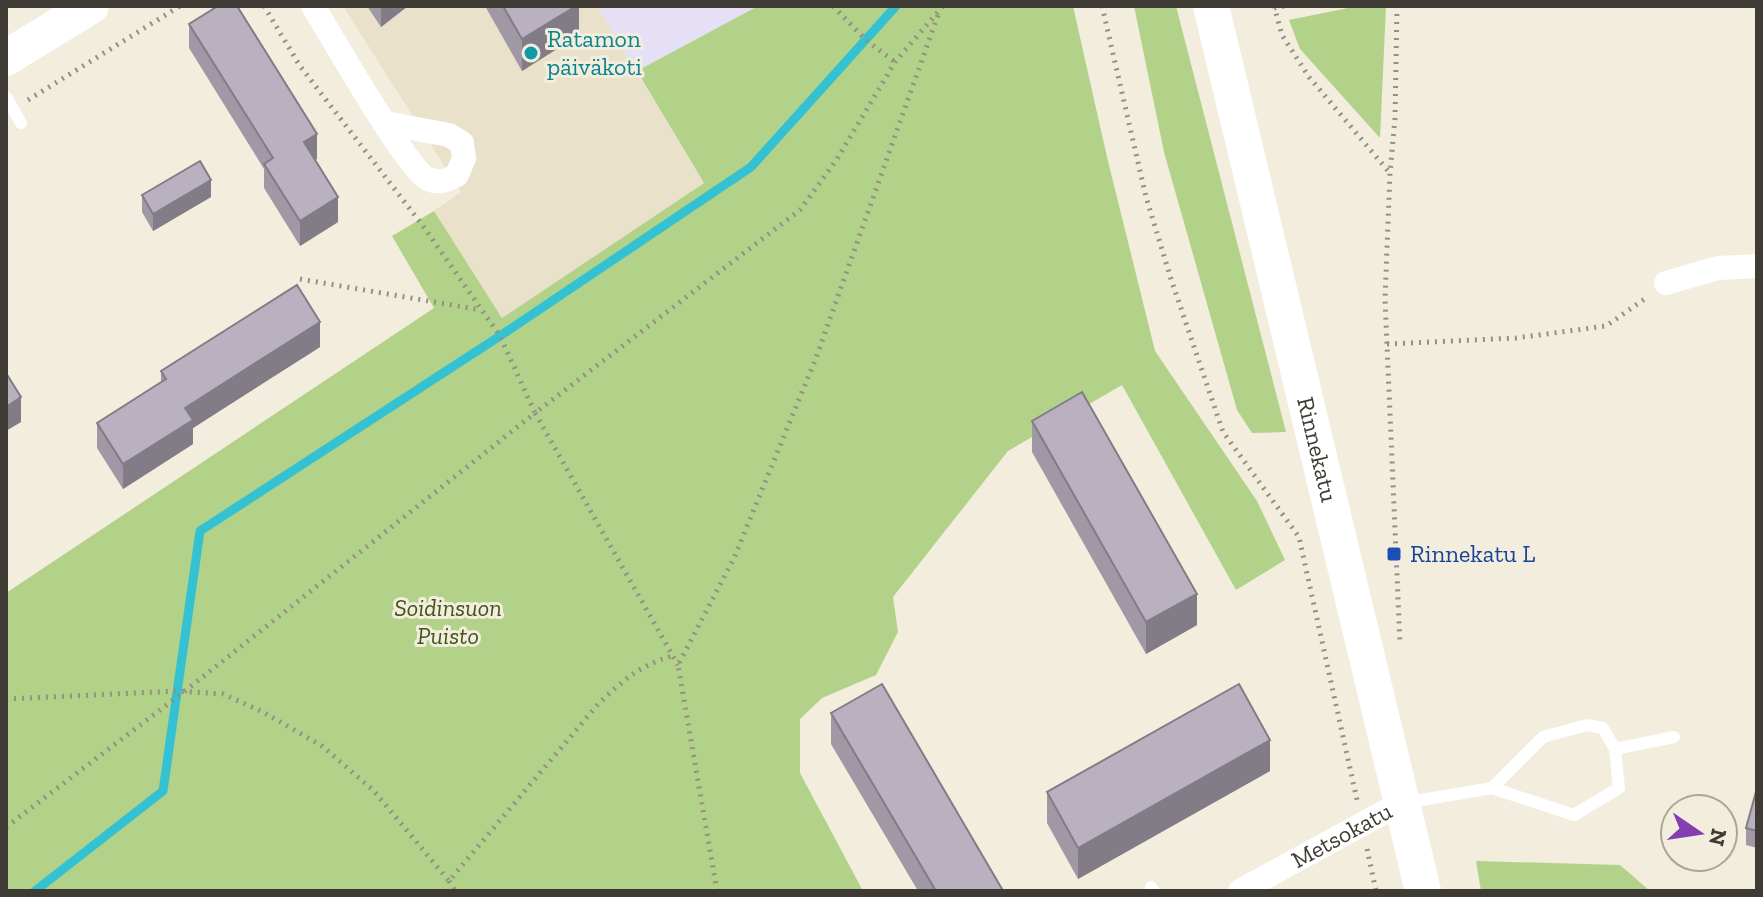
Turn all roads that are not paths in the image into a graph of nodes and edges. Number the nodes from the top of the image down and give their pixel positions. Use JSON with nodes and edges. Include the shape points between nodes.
{"nodes":[{"id":1,"x":91,"y":6,"type":"edge"},
{"id":2,"x":313,"y":6,"type":"edge"},
{"id":3,"x":1211,"y":6,"type":"edge"},
{"id":4,"x":7,"y":55,"type":"edge"},
{"id":5,"x":6,"y":97,"type":"edge"},
{"id":6,"x":21,"y":123,"type":"dead end"},
{"id":7,"x":385,"y":123,"type":"dead end"},
{"id":8,"x":1757,"y":266,"type":"edge"},
{"id":9,"x":1666,"y":283,"type":"road end"},
{"id":10,"x":1674,"y":737,"type":"dead end"},
{"id":11,"x":1615,"y":749,"type":"junction"},
{"id":12,"x":1492,"y":788,"type":"junction"},
{"id":13,"x":1401,"y":803,"type":"junction"},
{"id":14,"x":1240,"y":891,"type":"edge"},
{"id":15,"x":1423,"y":891,"type":"edge"}],
"edges":[{"from":1,"to":4,"type":"street"},
{"from":2,"to":7,"type":"street"},
{"from":3,"to":13,"type":"street","name":"Rinnekatu"},
{"from":5,"to":6,"type":"lane"},
{"from":8,"to":9,"type":"street","via":[[1718,268]]},
{"from":10,"to":11,"type":"lane"},
{"from":11,"to":12,"type":"lane","via":[[1603,728],[1587,725],[1543,737]]},
{"from":11,"to":12,"type":"lane","via":[[1619,788],[1574,815]]},
{"from":12,"to":13,"type":"lane"},
{"from":13,"to":14,"type":"street","name":"Metsokatu"},
{"from":13,"to":15,"type":"street","name":"Rinnekatu"}]}
